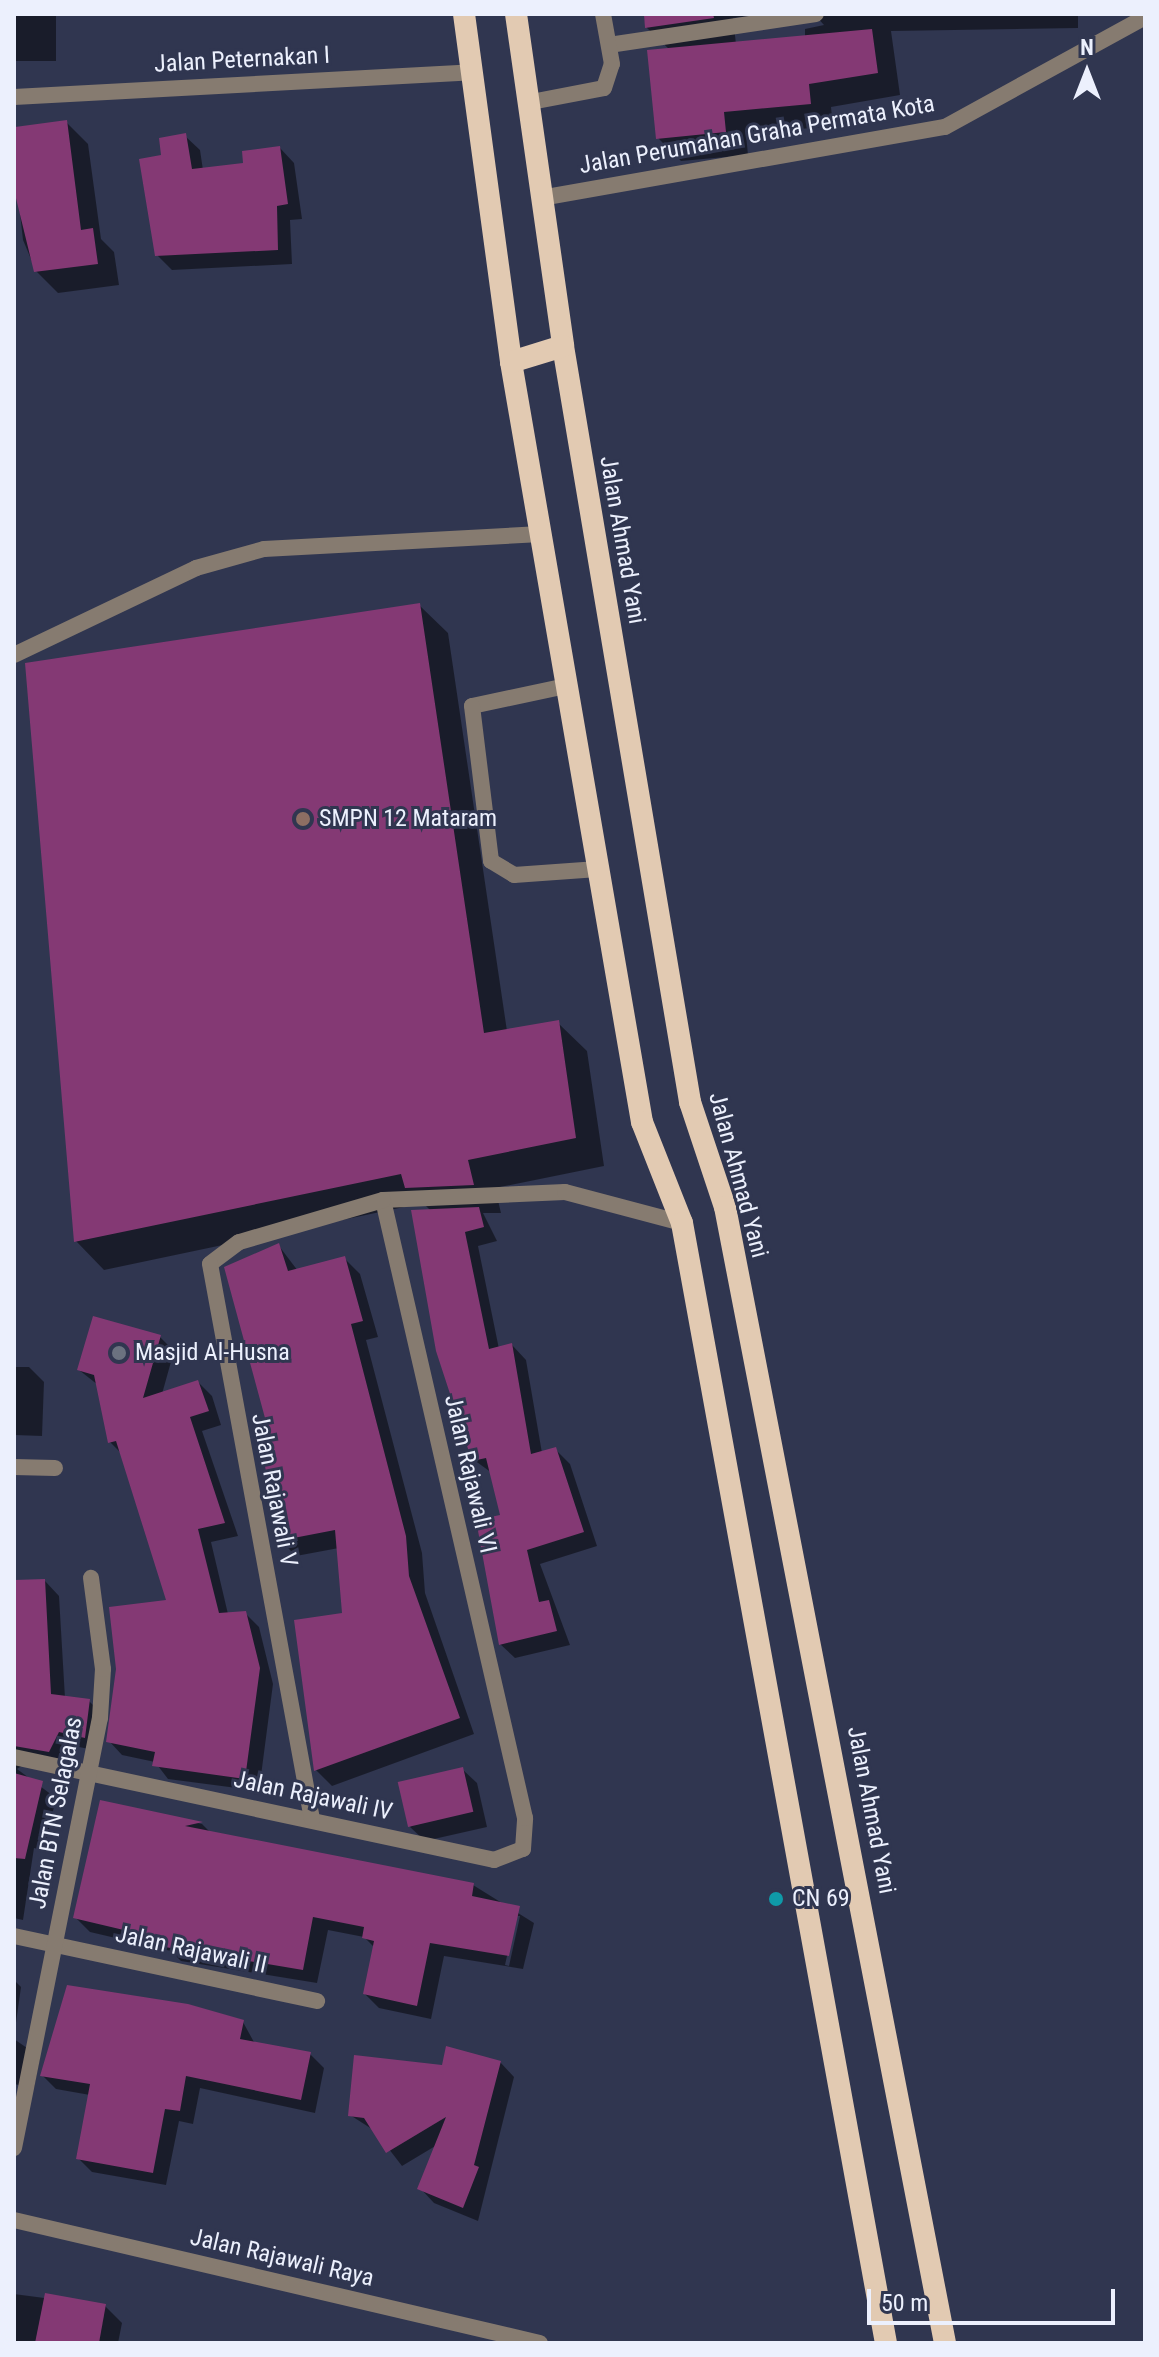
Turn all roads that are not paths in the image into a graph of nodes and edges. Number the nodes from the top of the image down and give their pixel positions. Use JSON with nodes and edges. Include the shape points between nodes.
{"nodes":[{"id":1,"x":464,"y":14,"type":"edge"},
{"id":2,"x":516,"y":14,"type":"edge"},
{"id":3,"x":603,"y":14,"type":"edge"},
{"id":4,"x":816,"y":14,"type":"edge"},
{"id":5,"x":1145,"y":17,"type":"edge"},
{"id":6,"x":609,"y":45,"type":"junction"},
{"id":7,"x":472,"y":72,"type":"junction"},
{"id":8,"x":14,"y":97,"type":"edge"},
{"id":9,"x":526,"y":103,"type":"junction"},
{"id":10,"x":541,"y":198,"type":"junction"},
{"id":11,"x":563,"y":346,"type":"junction"},
{"id":12,"x":511,"y":362,"type":"junction"},
{"id":13,"x":541,"y":534,"type":"junction"},
{"id":14,"x":14,"y":655,"type":"edge"},
{"id":15,"x":566,"y":686,"type":"junction"},
{"id":16,"x":598,"y":869,"type":"junction"},
{"id":17,"x":383,"y":1200,"type":"junction"},
{"id":18,"x":680,"y":1213,"type":"junction"},
{"id":19,"x":14,"y":1467,"type":"edge"},
{"id":20,"x":55,"y":1468,"type":"dead end"},
{"id":21,"x":91,"y":1578,"type":"dead end"},
{"id":22,"x":14,"y":1757,"type":"edge"},
{"id":23,"x":91,"y":1775,"type":"junction"},
{"id":24,"x":312,"y":1819,"type":"junction"},
{"id":25,"x":523,"y":1849,"type":"joint"},
{"id":26,"x":14,"y":1936,"type":"edge"},
{"id":27,"x":56,"y":1945,"type":"junction"},
{"id":28,"x":317,"y":2001,"type":"dead end"},
{"id":29,"x":14,"y":2148,"type":"edge"},
{"id":30,"x":14,"y":2220,"type":"edge"},
{"id":31,"x":540,"y":2343,"type":"edge"},
{"id":32,"x":886,"y":2343,"type":"edge"},
{"id":33,"x":945,"y":2343,"type":"edge"}],
"edges":[{"from":1,"to":7,"type":"highway"},
{"from":2,"to":9,"type":"highway","name":"Jalan Ahmad Yani"},
{"from":3,"to":6,"type":"street"},
{"from":4,"to":6,"type":"street"},
{"from":5,"to":10,"type":"street","name":"Jalan Perumahan Graha Permata Kota","via":[[945,127]]},
{"from":6,"to":9,"type":"street","via":[[611,76],[604,88]]},
{"from":7,"to":8,"type":"street","name":"Jalan Peternakan I"},
{"from":7,"to":12,"type":"highway"},
{"from":9,"to":10,"type":"highway","name":"Jalan Ahmad Yani"},
{"from":10,"to":11,"type":"highway","name":"Jalan Ahmad Yani"},
{"from":11,"to":12,"type":"highway"},
{"from":11,"to":33,"type":"highway","name":"Jalan Ahmad Yani","via":[[690,1102],[725,1207]]},
{"from":12,"to":13,"type":"highway"},
{"from":13,"to":14,"type":"street","via":[[264,549],[196,568]]},
{"from":13,"to":15,"type":"highway"},
{"from":15,"to":16,"type":"highway"},
{"from":15,"to":16,"type":"street","via":[[472,706],[491,861],[514,875]]},
{"from":16,"to":18,"type":"highway","via":[[642,1122]]},
{"from":17,"to":18,"type":"street","via":[[565,1192]]},
{"from":17,"to":24,"type":"street","name":"Jalan Rajawali V","via":[[223,1250],[209,1275]]},
{"from":17,"to":25,"type":"street","name":"Jalan Rajawali VI","via":[[525,1818]]},
{"from":18,"to":32,"type":"highway"},
{"from":19,"to":20,"type":"street"},
{"from":21,"to":23,"type":"street","name":"Jalan BTN Selagalas","via":[[103,1669]]},
{"from":22,"to":23,"type":"street","name":"Jalan Rajawali IV"},
{"from":23,"to":24,"type":"street","name":"Jalan Rajawali IV"},
{"from":23,"to":27,"type":"street","name":"Jalan BTN Selagalas"},
{"from":24,"to":25,"type":"street","name":"Jalan Rajawali IV","via":[[494,1860]]},
{"from":26,"to":27,"type":"street","name":"Jalan Rajawali II"},
{"from":27,"to":28,"type":"street","name":"Jalan Rajawali II"},
{"from":27,"to":29,"type":"street","name":"Jalan BTN Selagalas"},
{"from":30,"to":31,"type":"street","name":"Jalan Rajawali Raya"}]}
